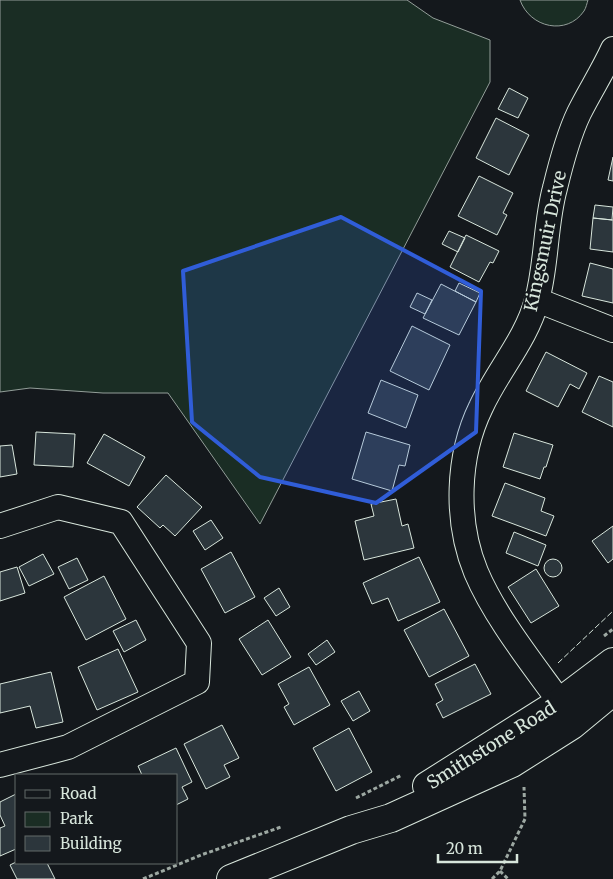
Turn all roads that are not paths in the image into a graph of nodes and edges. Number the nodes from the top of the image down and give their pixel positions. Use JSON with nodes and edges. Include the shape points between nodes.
{"nodes":[{"id":1,"x":613,"y":49,"type":"edge"},
{"id":2,"x":537,"y":300,"type":"junction"},
{"id":3,"x":613,"y":330,"type":"edge"},
{"id":4,"x":0,"y":526,"type":"edge"},
{"id":5,"x":613,"y":662,"type":"edge"},
{"id":6,"x":613,"y":682,"type":"edge"},
{"id":7,"x":613,"y":691,"type":"edge"},
{"id":8,"x":560,"y":702,"type":"junction"},
{"id":9,"x":0,"y":765,"type":"edge"},
{"id":10,"x":367,"y":825,"type":"junction"},
{"id":11,"x":231,"y":879,"type":"edge"}],
"edges":[{"from":1,"to":2,"type":"street","name":"Kingsmuir Drive","via":[[579,113],[565,153],[554,190]]},
{"from":2,"to":3,"type":"street"},
{"from":2,"to":8,"type":"street","name":"Kingsmuir Drive","via":[[521,339],[481,406],[468,438],[462,504],[466,540],[476,572],[493,604]]},
{"from":4,"to":9,"type":"street","via":[[58,507],[121,522],[199,643],[197,682],[68,747]]},
{"from":5,"to":8,"type":"street","name":"Smithstone Road"},
{"from":6,"to":8,"type":"street","via":[[569,710]]},
{"from":7,"to":10,"type":"street","name":"Smithstone Road","via":[[572,725],[512,763],[391,818]]},
{"from":8,"to":10,"type":"street","name":"Smithstone Road"},
{"from":10,"to":11,"type":"street","name":"Smithstone Road"}]}
